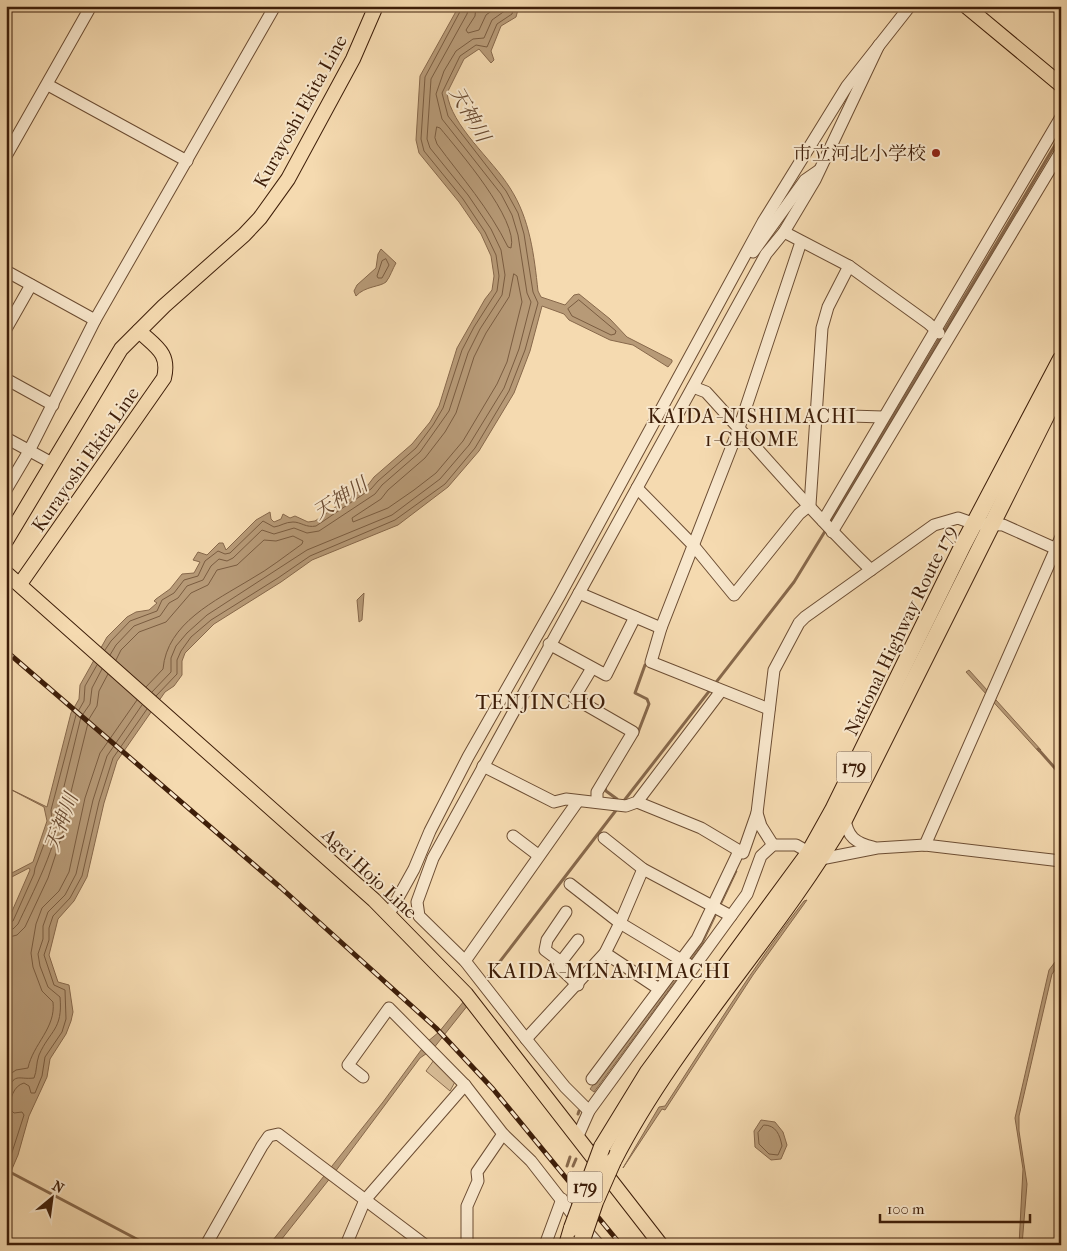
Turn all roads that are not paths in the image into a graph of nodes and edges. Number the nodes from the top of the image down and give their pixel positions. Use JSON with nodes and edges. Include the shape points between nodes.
{"nodes":[{"id":1,"x":92,"y":6,"type":"edge"},
{"id":2,"x":274,"y":6,"type":"edge"},
{"id":3,"x":376,"y":6,"type":"edge"},
{"id":4,"x":910,"y":6,"type":"edge"},
{"id":5,"x":970,"y":8,"type":"edge"},
{"id":6,"x":879,"y":45,"type":"junction"},
{"id":7,"x":48,"y":85,"type":"junction"},
{"id":8,"x":1061,"y":85,"type":"edge"},
{"id":9,"x":1061,"y":117,"type":"edge"},
{"id":10,"x":1061,"y":150,"type":"edge"},
{"id":11,"x":6,"y":156,"type":"edge"},
{"id":12,"x":187,"y":161,"type":"junction"},
{"id":13,"x":820,"y":170,"type":"junction"},
{"id":14,"x":784,"y":232,"type":"junction"},
{"id":15,"x":801,"y":242,"type":"junction"},
{"id":16,"x":849,"y":266,"type":"junction"},
{"id":17,"x":6,"y":271,"type":"edge"},
{"id":18,"x":734,"y":273,"type":"junction"},
{"id":19,"x":31,"y":285,"type":"junction"},
{"id":20,"x":95,"y":320,"type":"junction"},
{"id":21,"x":6,"y":329,"type":"edge"},
{"id":22,"x":934,"y":329,"type":"junction"},
{"id":23,"x":139,"y":332,"type":"junction"},
{"id":24,"x":948,"y":340,"type":"junction"},
{"id":25,"x":1061,"y":359,"type":"edge"},
{"id":26,"x":6,"y":379,"type":"edge"},
{"id":27,"x":1061,"y":386,"type":"edge"},
{"id":28,"x":693,"y":387,"type":"junction"},
{"id":29,"x":53,"y":405,"type":"junction"},
{"id":30,"x":817,"y":415,"type":"junction"},
{"id":31,"x":883,"y":417,"type":"junction"},
{"id":32,"x":739,"y":428,"type":"junction"},
{"id":33,"x":6,"y":438,"type":"edge"},
{"id":34,"x":29,"y":451,"type":"junction"},
{"id":35,"x":52,"y":463,"type":"junction"},
{"id":36,"x":637,"y":488,"type":"junction"},
{"id":37,"x":6,"y":490,"type":"edge"},
{"id":38,"x":810,"y":505,"type":"junction"},
{"id":39,"x":823,"y":521,"type":"junction"},
{"id":40,"x":992,"y":523,"type":"junction"},
{"id":41,"x":975,"y":524,"type":"junction"},
{"id":42,"x":832,"y":532,"type":"junction"},
{"id":43,"x":1061,"y":536,"type":"edge"},
{"id":44,"x":6,"y":541,"type":"edge"},
{"id":45,"x":693,"y":545,"type":"junction"},
{"id":46,"x":1058,"y":550,"type":"edge"},
{"id":47,"x":871,"y":570,"type":"junction"},
{"id":48,"x":6,"y":573,"type":"edge"},
{"id":49,"x":24,"y":588,"type":"junction"},
{"id":50,"x":579,"y":593,"type":"junction"},
{"id":51,"x":635,"y":617,"type":"junction"},
{"id":52,"x":661,"y":628,"type":"junction"},
{"id":53,"x":549,"y":644,"type":"junction"},
{"id":54,"x":592,"y":668,"type":"junction"},
{"id":55,"x":721,"y":691,"type":"junction"},
{"id":56,"x":769,"y":709,"type":"junction"},
{"id":57,"x":483,"y":766,"type":"junction"},
{"id":58,"x":578,"y":801,"type":"junction"},
{"id":59,"x":597,"y":802,"type":"junction"},
{"id":60,"x":637,"y":802,"type":"junction"},
{"id":61,"x":757,"y":813,"type":"junction"},
{"id":62,"x":845,"y":818,"type":"junction"},
{"id":63,"x":513,"y":836,"type":"dead end"},
{"id":64,"x":604,"y":838,"type":"dead end"},
{"id":65,"x":773,"y":845,"type":"junction"},
{"id":66,"x":925,"y":845,"type":"junction"},
{"id":67,"x":877,"y":848,"type":"junction"},
{"id":68,"x":739,"y":851,"type":"junction"},
{"id":69,"x":538,"y":855,"type":"junction"},
{"id":70,"x":815,"y":856,"type":"junction"},
{"id":71,"x":1061,"y":861,"type":"edge"},
{"id":72,"x":643,"y":869,"type":"junction"},
{"id":73,"x":570,"y":884,"type":"dead end"},
{"id":74,"x":712,"y":906,"type":"junction"},
{"id":75,"x":566,"y":912,"type":"dead end"},
{"id":76,"x":389,"y":914,"type":"junction"},
{"id":77,"x":731,"y":916,"type":"junction"},
{"id":78,"x":620,"y":923,"type":"junction"},
{"id":79,"x":578,"y":940,"type":"dead end"},
{"id":80,"x":605,"y":953,"type":"junction"},
{"id":81,"x":683,"y":960,"type":"junction"},
{"id":82,"x":465,"y":961,"type":"junction"},
{"id":83,"x":561,"y":962,"type":"junction"},
{"id":84,"x":693,"y":967,"type":"junction"},
{"id":85,"x":578,"y":984,"type":"junction"},
{"id":86,"x":660,"y":990,"type":"junction"},
{"id":87,"x":526,"y":1039,"type":"junction"},
{"id":88,"x":363,"y":1077,"type":"dead end"},
{"id":89,"x":592,"y":1079,"type":"dead end"},
{"id":90,"x":466,"y":1085,"type":"junction"},
{"id":91,"x":589,"y":1111,"type":"junction"},
{"id":92,"x":503,"y":1134,"type":"junction"},
{"id":93,"x":577,"y":1138,"type":"junction"},
{"id":94,"x":562,"y":1199,"type":"junction"},
{"id":95,"x":365,"y":1200,"type":"junction"},
{"id":96,"x":576,"y":1239,"type":"edge"},
{"id":97,"x":206,"y":1245,"type":"edge"},
{"id":98,"x":346,"y":1245,"type":"edge"},
{"id":99,"x":426,"y":1245,"type":"edge"},
{"id":100,"x":467,"y":1245,"type":"edge"},
{"id":101,"x":545,"y":1245,"type":"edge"},
{"id":102,"x":599,"y":1245,"type":"edge"},
{"id":103,"x":661,"y":1245,"type":"edge"}],
"edges":[{"from":1,"to":7,"type":"street"},
{"from":2,"to":12,"type":"street"},
{"from":3,"to":23,"type":"main road","name":"Kurayoshi Ekita Line","via":[[353,59],[288,180],[244,235]]},
{"from":4,"to":6,"type":"street"},
{"from":5,"to":8,"type":"main road"},
{"from":6,"to":13,"type":"street"},
{"from":6,"to":18,"type":"street","via":[[847,86]]},
{"from":7,"to":11,"type":"street"},
{"from":7,"to":12,"type":"street"},
{"from":9,"to":22,"type":"street"},
{"from":10,"to":24,"type":"street"},
{"from":12,"to":20,"type":"street"},
{"from":13,"to":14,"type":"street"},
{"from":13,"to":18,"type":"street","via":[[805,180],[739,271]]},
{"from":14,"to":15,"type":"street"},
{"from":14,"to":28,"type":"street","via":[[766,254]]},
{"from":15,"to":16,"type":"street"},
{"from":15,"to":32,"type":"street"},
{"from":16,"to":22,"type":"street"},
{"from":16,"to":30,"type":"street","via":[[828,307],[822,328]]},
{"from":17,"to":19,"type":"street"},
{"from":18,"to":76,"type":"street","via":[[560,595],[468,757],[414,870]]},
{"from":19,"to":20,"type":"street"},
{"from":19,"to":21,"type":"street"},
{"from":20,"to":29,"type":"street"},
{"from":22,"to":24,"type":"street"},
{"from":22,"to":31,"type":"street"},
{"from":23,"to":35,"type":"main road","name":"Kurayoshi Ekita Line","via":[[121,349]]},
{"from":23,"to":49,"type":"main road","name":"Kurayoshi Ekita Line","via":[[164,354],[164,378]]},
{"from":24,"to":42,"type":"street"},
{"from":25,"to":41,"type":"highway","name":"National Highway Route 179","number":"179"},
{"from":26,"to":29,"type":"street"},
{"from":27,"to":40,"type":"highway","name":"National Highway Route 179","number":"179"},
{"from":28,"to":32,"type":"street","via":[[706,392]]},
{"from":28,"to":36,"type":"street"},
{"from":29,"to":34,"type":"street"},
{"from":30,"to":31,"type":"street"},
{"from":30,"to":38,"type":"street"},
{"from":31,"to":39,"type":"street"},
{"from":32,"to":38,"type":"street"},
{"from":32,"to":45,"type":"street"},
{"from":33,"to":34,"type":"street"},
{"from":34,"to":35,"type":"street"},
{"from":34,"to":37,"type":"street"},
{"from":35,"to":44,"type":"main road","name":"Kurayoshi Ekita Line"},
{"from":36,"to":45,"type":"street"},
{"from":36,"to":50,"type":"street"},
{"from":38,"to":39,"type":"street"},
{"from":38,"to":45,"type":"street","via":[[799,514],[734,595]]},
{"from":39,"to":42,"type":"street"},
{"from":40,"to":41,"type":"street"},
{"from":40,"to":46,"type":"street"},
{"from":40,"to":62,"type":"highway","name":"National Highway Route 179","number":"179"},
{"from":41,"to":47,"type":"street","via":[[958,518],[934,525]]},
{"from":41,"to":70,"type":"highway","name":"National Highway Route 179","number":"179","via":[[834,810]]},
{"from":42,"to":47,"type":"street"},
{"from":43,"to":46,"type":"street"},
{"from":45,"to":52,"type":"street"},
{"from":46,"to":66,"type":"street"},
{"from":47,"to":56,"type":"street","via":[[799,623],[774,670]]},
{"from":48,"to":49,"type":"main road","name":"Agei Hojo Line"},
{"from":49,"to":76,"type":"main road","name":"Agei Hojo Line"},
{"from":50,"to":51,"type":"street"},
{"from":50,"to":53,"type":"street"},
{"from":51,"to":52,"type":"street"},
{"from":51,"to":54,"type":"street","via":[[606,675]]},
{"from":52,"to":55,"type":"street","via":[[651,662]]},
{"from":53,"to":54,"type":"street"},
{"from":53,"to":57,"type":"street"},
{"from":54,"to":59,"type":"street","via":[[574,698],[633,732],[597,792]]},
{"from":55,"to":56,"type":"street"},
{"from":55,"to":60,"type":"street"},
{"from":56,"to":61,"type":"street"},
{"from":57,"to":58,"type":"street","via":[[554,802]]},
{"from":57,"to":82,"type":"street","via":[[433,858],[417,902],[420,916]]},
{"from":58,"to":59,"type":"street"},
{"from":58,"to":69,"type":"street"},
{"from":59,"to":60,"type":"street","via":[[626,806]]},
{"from":60,"to":68,"type":"street","via":[[701,828]]},
{"from":61,"to":65,"type":"street"},
{"from":61,"to":68,"type":"street","via":[[743,853]]},
{"from":62,"to":67,"type":"street","via":[[853,840]]},
{"from":62,"to":70,"type":"highway","name":"National Highway Route 179","number":"179"},
{"from":63,"to":69,"type":"street"},
{"from":64,"to":72,"type":"street"},
{"from":65,"to":70,"type":"street","via":[[796,845]]},
{"from":65,"to":77,"type":"street","via":[[761,856],[747,894]]},
{"from":66,"to":67,"type":"street"},
{"from":66,"to":71,"type":"street"},
{"from":67,"to":70,"type":"street"},
{"from":68,"to":74,"type":"street"},
{"from":69,"to":82,"type":"street"},
{"from":70,"to":96,"type":"highway","name":"National Highway Route 179","number":"179","bridge":true,"via":[[633,1122]]},
{"from":70,"to":96,"type":"highway","name":"National Highway Route 179","number":"179","bridge":true,"via":[[648,1072],[602,1147]]},
{"from":72,"to":74,"type":"street"},
{"from":72,"to":78,"type":"street"},
{"from":73,"to":78,"type":"street"},
{"from":74,"to":77,"type":"street"},
{"from":74,"to":81,"type":"street"},
{"from":75,"to":83,"type":"street","via":[[547,940],[545,950]]},
{"from":76,"to":93,"type":"main road","name":"Agei Hojo Line","via":[[466,994]]},
{"from":77,"to":84,"type":"street"},
{"from":78,"to":80,"type":"street"},
{"from":78,"to":81,"type":"street"},
{"from":79,"to":83,"type":"street"},
{"from":80,"to":85,"type":"street"},
{"from":80,"to":86,"type":"street"},
{"from":81,"to":84,"type":"street"},
{"from":81,"to":86,"type":"street"},
{"from":82,"to":87,"type":"street"},
{"from":83,"to":85,"type":"street","via":[[559,967]]},
{"from":84,"to":91,"type":"street"},
{"from":85,"to":87,"type":"street"},
{"from":86,"to":89,"type":"street"},
{"from":87,"to":91,"type":"street"},
{"from":88,"to":90,"type":"street","via":[[348,1065],[389,1008]]},
{"from":90,"to":92,"type":"street"},
{"from":90,"to":95,"type":"street"},
{"from":91,"to":93,"type":"street"},
{"from":92,"to":94,"type":"street","via":[[531,1161]]},
{"from":92,"to":100,"type":"street","via":[[477,1172],[478,1181],[467,1206]]},
{"from":93,"to":103,"type":"main road","name":"Agei Hojo Line"},
{"from":94,"to":101,"type":"street"},
{"from":94,"to":102,"type":"street"},
{"from":95,"to":97,"type":"street","via":[[278,1134],[269,1136]]},
{"from":95,"to":98,"type":"street"},
{"from":95,"to":99,"type":"street"}]}
